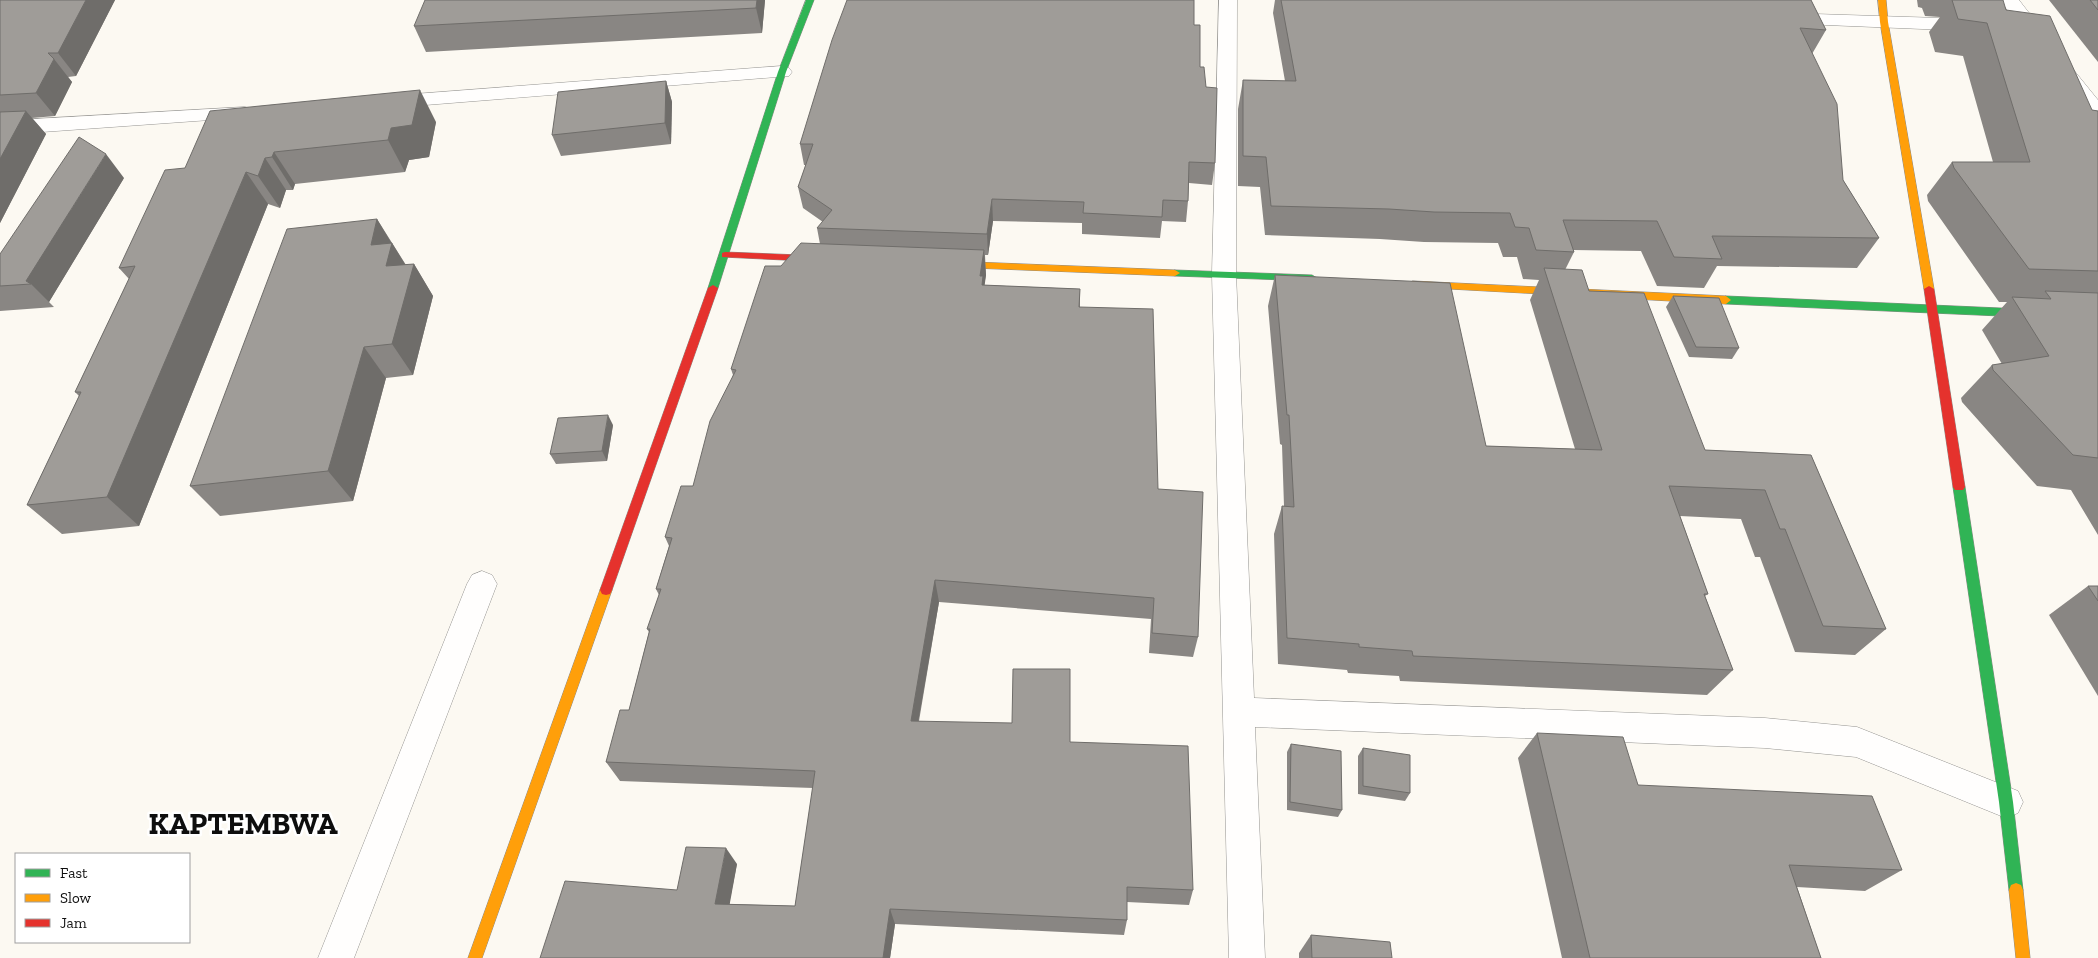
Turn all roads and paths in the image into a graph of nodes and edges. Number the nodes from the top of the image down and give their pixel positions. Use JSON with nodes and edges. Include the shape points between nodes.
{"nodes":[{"id":1,"x":810,"y":0,"type":"edge"},
{"id":2,"x":1228,"y":0,"type":"edge"},
{"id":3,"x":1882,"y":0,"type":"edge"},
{"id":4,"x":2009,"y":0,"type":"edge"},
{"id":5,"x":1766,"y":18,"type":"edge"},
{"id":6,"x":1884,"y":22,"type":"junction"},
{"id":7,"x":1991,"y":26,"type":"edge"},
{"id":8,"x":782,"y":72,"type":"junction"},
{"id":9,"x":364,"y":104,"type":"edge"},
{"id":10,"x":264,"y":112,"type":"edge"},
{"id":11,"x":2098,"y":114,"type":"edge"},
{"id":12,"x":0,"y":128,"type":"edge"},
{"id":13,"x":726,"y":255,"type":"junction"},
{"id":14,"x":835,"y":259,"type":"edge"},
{"id":15,"x":935,"y":263,"type":"edge"},
{"id":16,"x":1224,"y":274,"type":"junction"},
{"id":17,"x":1324,"y":279,"type":"edge"},
{"id":18,"x":1404,"y":283,"type":"edge"},
{"id":19,"x":1933,"y":310,"type":"junction"},
{"id":20,"x":2098,"y":316,"type":"edge"},
{"id":21,"x":482,"y":584,"type":"dead end"},
{"id":22,"x":1238,"y":712,"type":"junction"},
{"id":23,"x":2006,"y":802,"type":"junction"},
{"id":24,"x":336,"y":958,"type":"edge"},
{"id":25,"x":475,"y":958,"type":"edge"},
{"id":26,"x":1247,"y":958,"type":"edge"},
{"id":27,"x":2023,"y":958,"type":"edge"}],
"edges":[{"from":1,"to":8,"type":"street"},
{"from":2,"to":16,"type":"street"},
{"from":3,"to":6,"type":"street"},
{"from":4,"to":11,"type":"street","via":[[2020,27]]},
{"from":5,"to":6,"type":"street"},
{"from":6,"to":7,"type":"street"},
{"from":6,"to":19,"type":"street"},
{"from":8,"to":9,"type":"street"},
{"from":8,"to":13,"type":"street"},
{"from":10,"to":12,"type":"street"},
{"from":13,"to":14,"type":"street"},
{"from":13,"to":25,"type":"street"},
{"from":15,"to":16,"type":"street"},
{"from":16,"to":17,"type":"street"},
{"from":16,"to":22,"type":"street"},
{"from":18,"to":19,"type":"street"},
{"from":19,"to":20,"type":"street"},
{"from":19,"to":23,"type":"street"},
{"from":21,"to":24,"type":"street"},
{"from":22,"to":23,"type":"street","via":[[1765,733],[1857,742]]},
{"from":22,"to":26,"type":"street"},
{"from":23,"to":27,"type":"street"}]}
